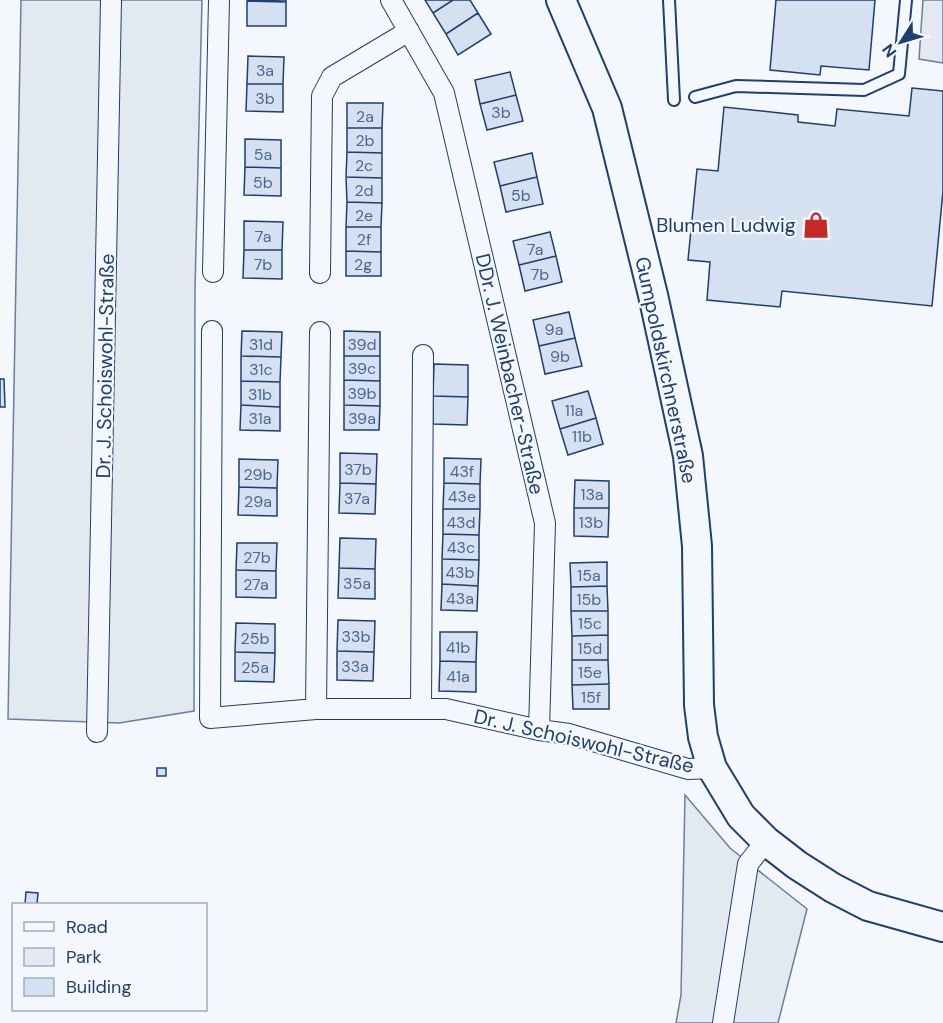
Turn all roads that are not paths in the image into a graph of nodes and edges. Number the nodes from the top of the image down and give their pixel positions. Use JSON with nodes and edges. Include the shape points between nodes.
{"nodes":[{"id":1,"x":111,"y":0,"type":"edge"},
{"id":2,"x":219,"y":0,"type":"edge"},
{"id":3,"x":391,"y":0,"type":"edge"},
{"id":4,"x":561,"y":0,"type":"edge"},
{"id":5,"x":669,"y":0,"type":"edge"},
{"id":6,"x":906,"y":0,"type":"edge"},
{"id":7,"x":409,"y":30,"type":"junction"},
{"id":8,"x":694,"y":97,"type":"dead end"},
{"id":9,"x":674,"y":100,"type":"dead end"},
{"id":10,"x":213,"y":272,"type":"dead end"},
{"id":11,"x":320,"y":273,"type":"dead end"},
{"id":12,"x":212,"y":331,"type":"dead end"},
{"id":13,"x":320,"y":332,"type":"dead end"},
{"id":14,"x":423,"y":355,"type":"dead end"},
{"id":15,"x":316,"y":709,"type":"junction"},
{"id":16,"x":421,"y":709,"type":"junction"},
{"id":17,"x":539,"y":730,"type":"junction"},
{"id":18,"x":98,"y":732,"type":"dead end"},
{"id":19,"x":712,"y":768,"type":"junction"},
{"id":20,"x":766,"y":841,"type":"junction"},
{"id":21,"x":943,"y":927,"type":"edge"},
{"id":22,"x":723,"y":1023,"type":"edge"}],
"edges":[{"from":1,"to":18,"type":"street","name":"Dr. J. Schoiswohl-Straße"},
{"from":2,"to":10,"type":"street"},
{"from":3,"to":7,"type":"street","name":"DDr. J. Weinbacher-Straße"},
{"from":4,"to":19,"type":"street","name":"Gumpoldskirchnerstraße","via":[[607,108],[688,456],[697,546],[699,705]]},
{"from":5,"to":9,"type":"lane"},
{"from":6,"to":8,"type":"lane","via":[[899,74],[864,90],[736,86]]},
{"from":7,"to":11,"type":"street","via":[[332,77],[322,96]]},
{"from":7,"to":17,"type":"street","name":"DDr. J. Weinbacher-Straße","via":[[444,93],[545,523]]},
{"from":12,"to":15,"type":"street","name":"Dr. J. Schoiswohl-Straße","via":[[210,718]]},
{"from":13,"to":15,"type":"street"},
{"from":14,"to":16,"type":"street"},
{"from":15,"to":16,"type":"street","name":"Dr. J. Schoiswohl-Straße"},
{"from":16,"to":17,"type":"street","name":"Dr. J. Schoiswohl-Straße","via":[[446,709]]},
{"from":17,"to":19,"type":"street","name":"Dr. J. Schoiswohl-Straße","via":[[569,734],[687,769]]},
{"from":19,"to":20,"type":"street","name":"Gumpoldskirchnerstraße","via":[[741,816]]},
{"from":20,"to":21,"type":"street","name":"Gumpoldskirchnerstraße","via":[[833,888],[868,906]]},
{"from":20,"to":22,"type":"street","via":[[748,864]]}]}
